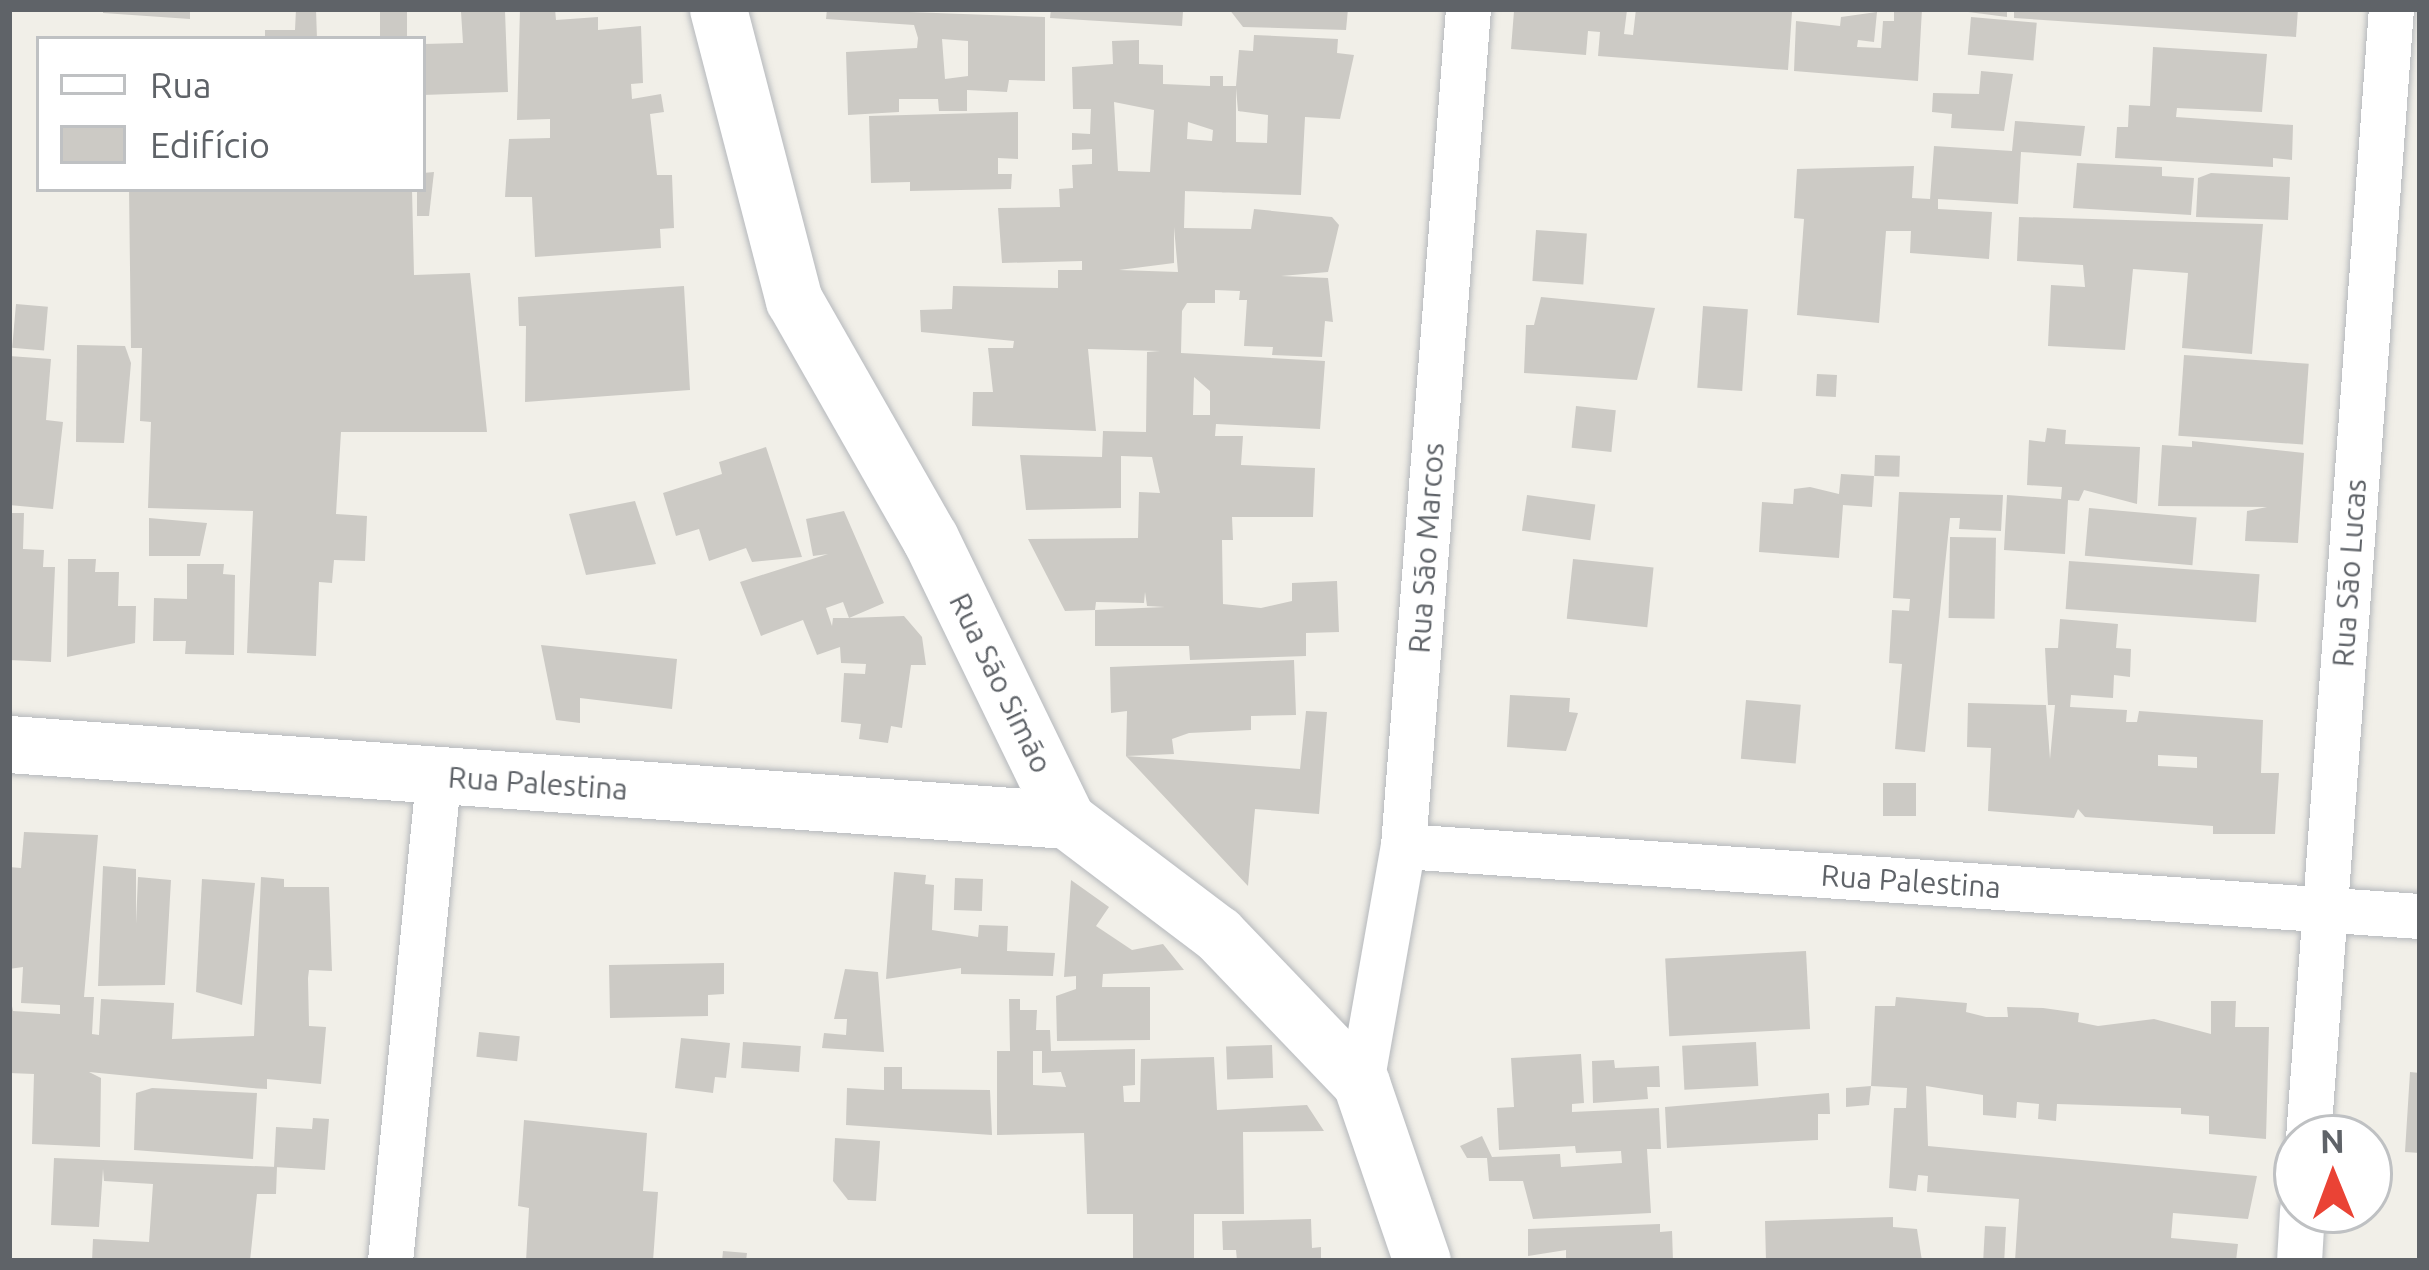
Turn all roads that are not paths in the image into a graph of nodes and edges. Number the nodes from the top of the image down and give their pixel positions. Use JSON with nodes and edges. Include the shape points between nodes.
{"nodes":[{"id":1,"x":718,"y":9,"type":"edge"},
{"id":2,"x":1468,"y":9,"type":"edge"},
{"id":3,"x":2391,"y":9,"type":"edge"},
{"id":4,"x":9,"y":744,"type":"edge"},
{"id":5,"x":438,"y":777,"type":"junction"},
{"id":6,"x":1067,"y":820,"type":"junction"},
{"id":7,"x":1403,"y":846,"type":"junction"},
{"id":8,"x":2324,"y":910,"type":"junction"},
{"id":9,"x":2420,"y":916,"type":"edge"},
{"id":10,"x":1360,"y":1083,"type":"junction"},
{"id":11,"x":2310,"y":1114,"type":"edge"},
{"id":12,"x":390,"y":1261,"type":"edge"},
{"id":13,"x":1422,"y":1261,"type":"edge"}],
"edges":[{"from":1,"to":6,"type":"street","name":"Rua São Simão","via":[[794,300],[930,538]]},
{"from":2,"to":7,"type":"street","name":"Rua São Marcos"},
{"from":3,"to":8,"type":"street","name":"Rua São Lucas"},
{"from":4,"to":5,"type":"street","name":"Rua Palestina"},
{"from":5,"to":6,"type":"street","name":"Rua Palestina"},
{"from":5,"to":12,"type":"street"},
{"from":6,"to":10,"type":"street","name":"Rua São Simão","via":[[1218,934]]},
{"from":7,"to":8,"type":"street","name":"Rua Palestina"},
{"from":7,"to":10,"type":"street","name":"Rua São Marcos"},
{"from":8,"to":9,"type":"street","name":"Rua Palestina"},
{"from":8,"to":11,"type":"street","name":"Rua São Lucas"},
{"from":10,"to":13,"type":"street","name":"Rua São Simão"}]}
